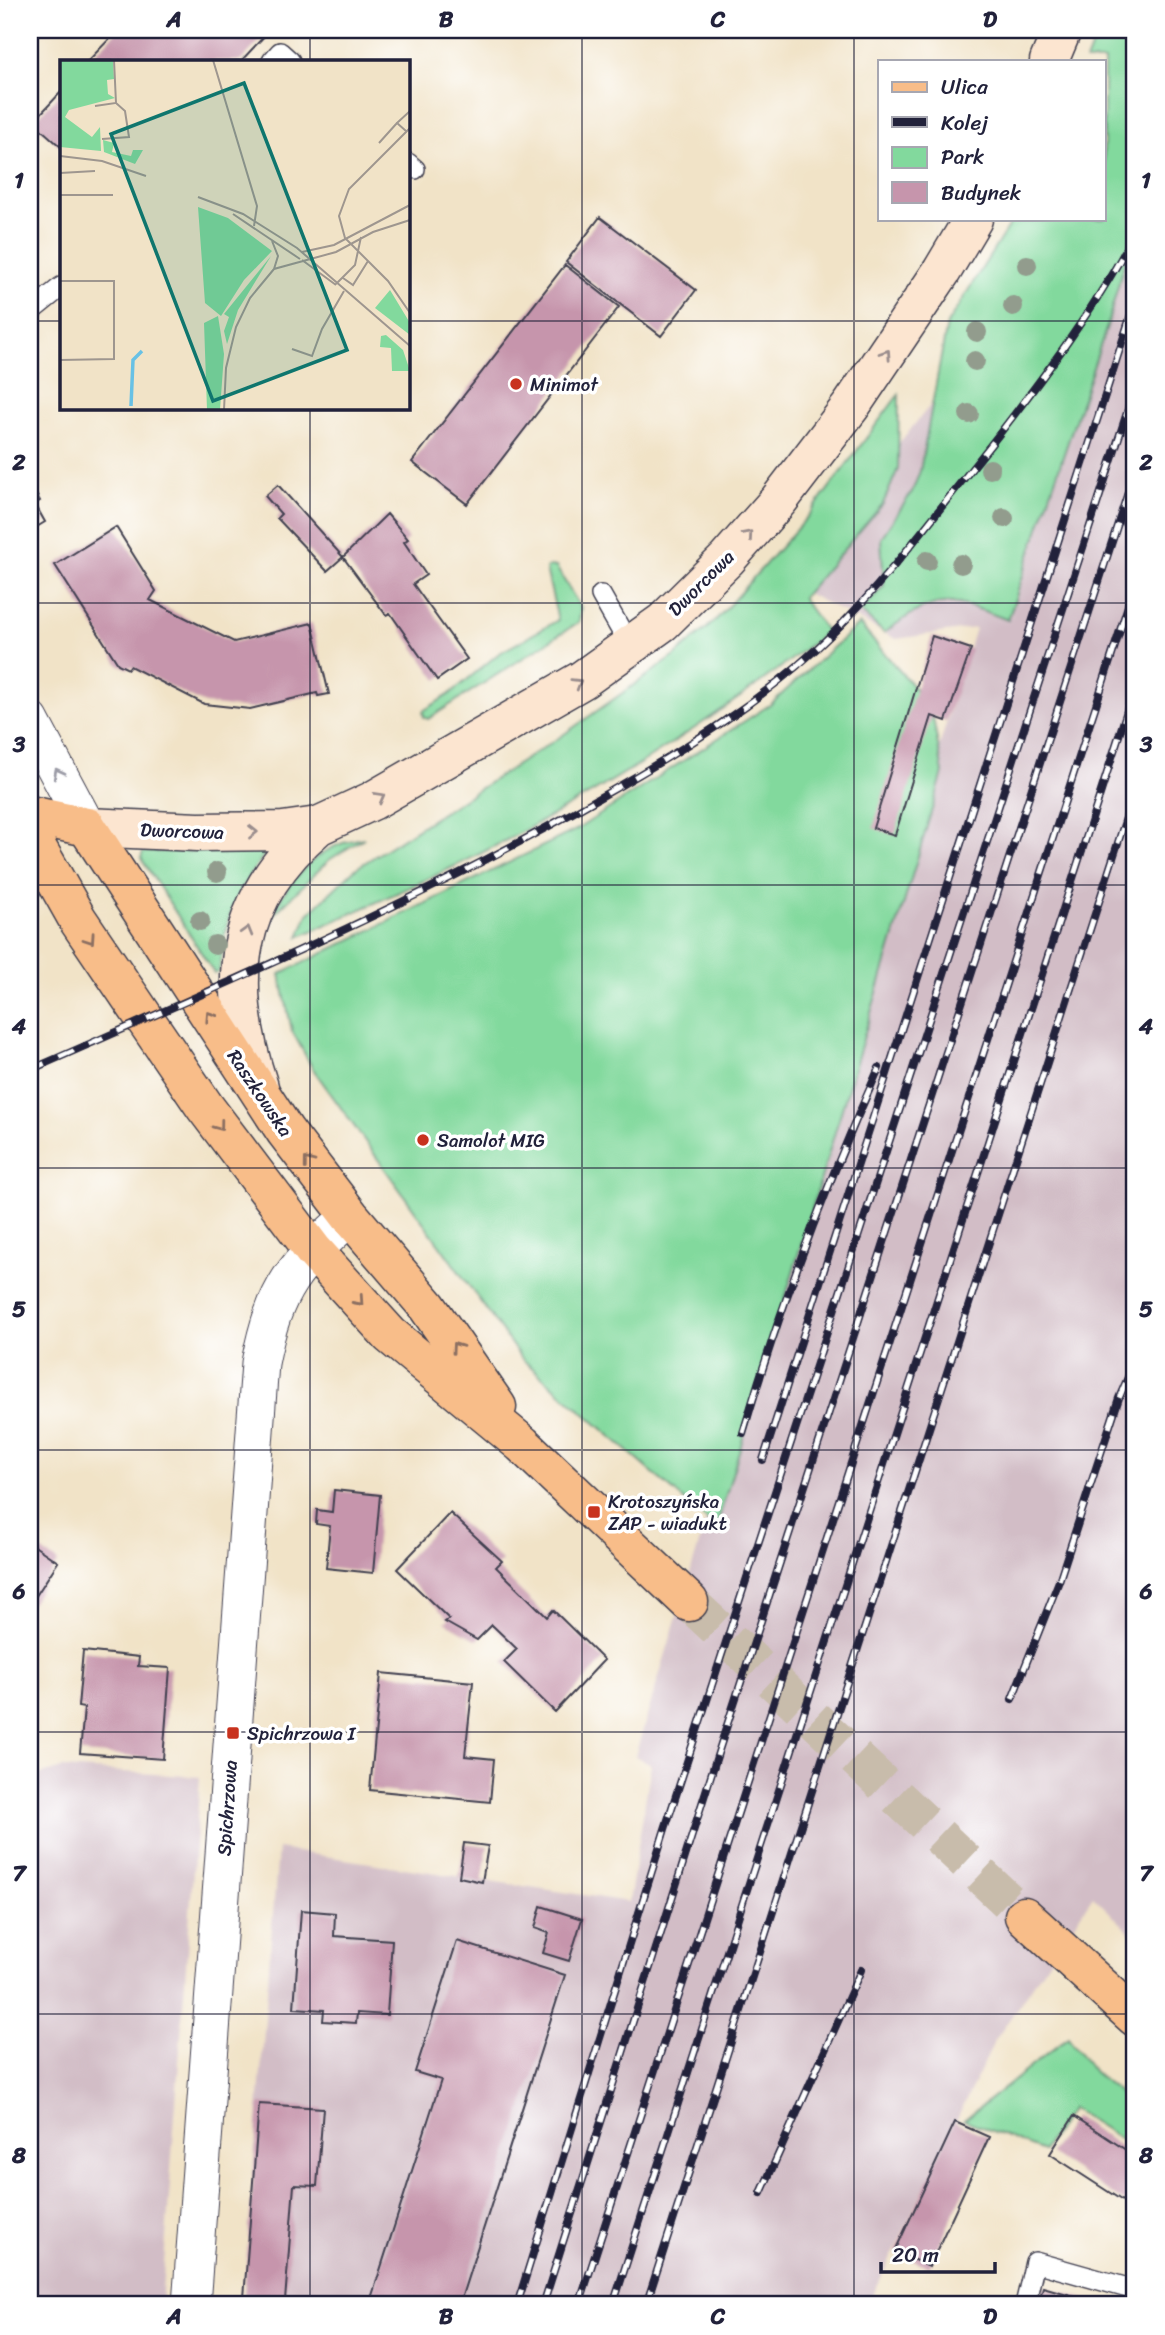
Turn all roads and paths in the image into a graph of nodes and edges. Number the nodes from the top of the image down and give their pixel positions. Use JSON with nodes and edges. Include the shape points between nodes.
{"nodes":[{"id":1,"x":1062,"y":30,"type":"edge"},
{"id":2,"x":273,"y":60,"type":"edge"},
{"id":3,"x":289,"y":60,"type":"edge"},
{"id":4,"x":1049,"y":60,"type":"edge"},
{"id":5,"x":972,"y":220,"type":"edge"},
{"id":6,"x":60,"y":288,"type":"edge"},
{"id":7,"x":30,"y":312,"type":"edge"},
{"id":8,"x":601,"y":595,"type":"dead end"},
{"id":9,"x":630,"y":646,"type":"junction"},
{"id":10,"x":30,"y":720,"type":"edge"},
{"id":11,"x":30,"y":815,"type":"edge"},
{"id":12,"x":318,"y":826,"type":"junction"},
{"id":13,"x":87,"y":827,"type":"junction"},
{"id":14,"x":30,"y":835,"type":"edge"},
{"id":15,"x":43,"y":876,"type":"edge"},
{"id":16,"x":261,"y":1094,"type":"junction"},
{"id":17,"x":350,"y":1216,"type":"junction"},
{"id":18,"x":313,"y":1250,"type":"junction"},
{"id":19,"x":522,"y":1444,"type":"junction"},
{"id":20,"x":689,"y":1602,"type":"tunnel mouth"},
{"id":21,"x":1024,"y":1916,"type":"tunnel mouth"},
{"id":22,"x":1135,"y":2017,"type":"edge"},
{"id":23,"x":1135,"y":2290,"type":"edge"},
{"id":24,"x":191,"y":2305,"type":"edge"},
{"id":25,"x":1025,"y":2305,"type":"edge"}],
"edges":[{"from":1,"to":4,"type":"main road"},
{"from":2,"to":3,"type":"lane","via":[[280,52]]},
{"from":9,"to":5,"type":"main road","name":"Dworcowa","one_way":true,"via":[[694,592],[779,500],[851,406]]},
{"from":6,"to":7,"type":"lane"},
{"from":8,"to":9,"type":"lane"},
{"from":12,"to":9,"type":"main road","name":"Dworcowa","one_way":true,"via":[[372,801],[582,680]]},
{"from":13,"to":10,"type":"street","name":"Raszkowska","one_way":true},
{"from":11,"to":13,"type":"main road"},
{"from":13,"to":12,"type":"main road","name":"Dworcowa","one_way":true,"via":[[198,832]]},
{"from":16,"to":12,"type":"main road","name":"Dworcowa","one_way":true,"via":[[242,1005],[243,942],[266,883]]},
{"from":16,"to":13,"type":"main road","name":"Raszkowska","one_way":true},
{"from":14,"to":15,"type":"main road","name":"Raszkowska"},
{"from":15,"to":18,"type":"main road","name":"Raszkowska","one_way":true,"via":[[205,1107]]},
{"from":17,"to":16,"type":"main road","name":"Raszkowska","one_way":true},
{"from":17,"to":18,"type":"street","name":"Spichrzowa"},
{"from":19,"to":17,"type":"main road","name":"Raszkowska","one_way":true,"via":[[427,1306]]},
{"from":18,"to":19,"type":"main road","name":"Raszkowska","one_way":true,"via":[[390,1335]]},
{"from":18,"to":24,"type":"street","name":"Spichrzowa","via":[[281,1291],[260,1363]]},
{"from":19,"to":20,"type":"main road","name":"Raszkowska"},
{"from":21,"to":22,"type":"main road"},
{"from":23,"to":25,"type":"lane","via":[[1035,2262]]}]}
